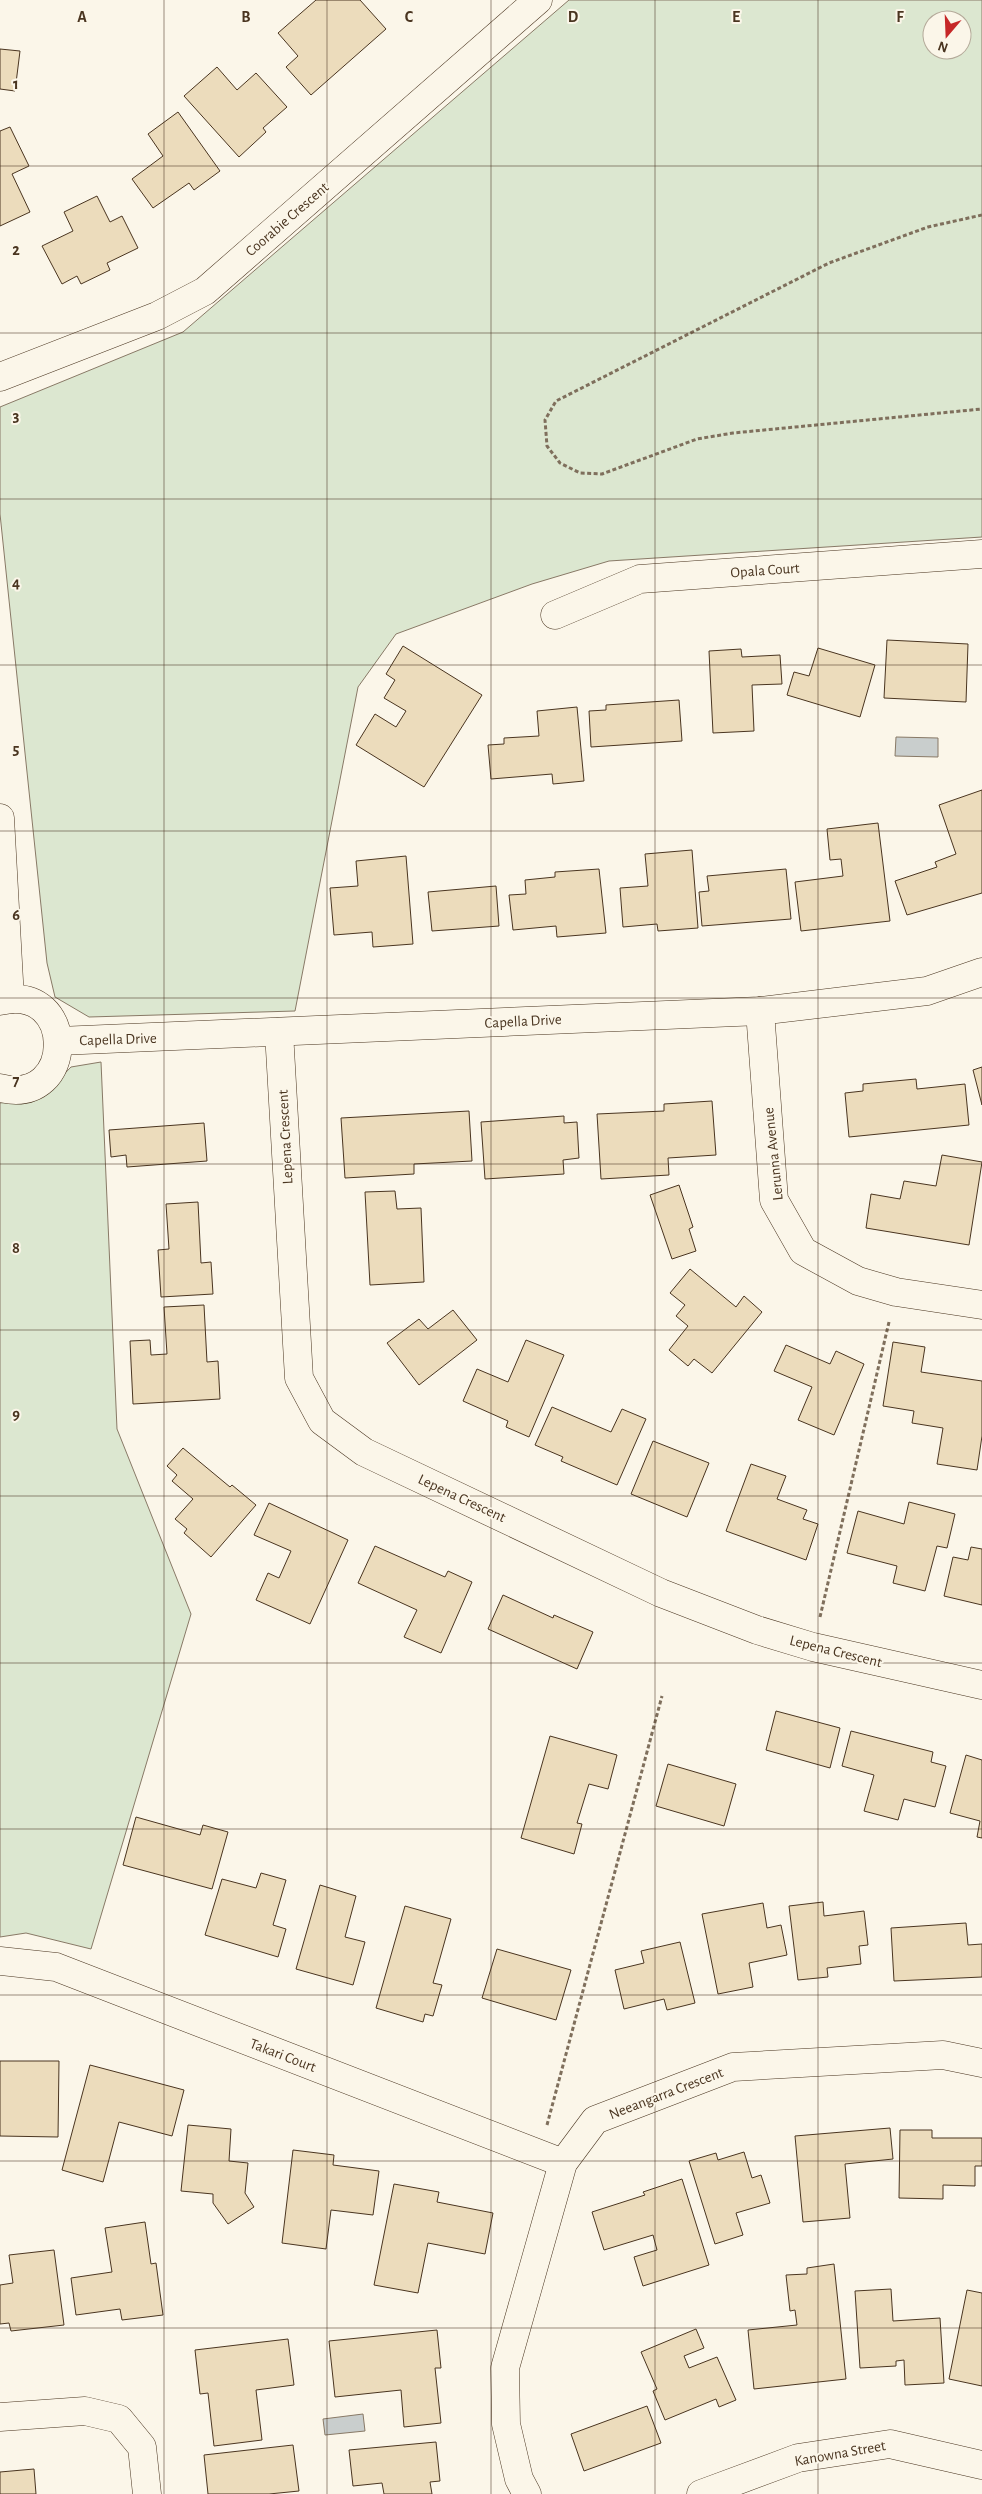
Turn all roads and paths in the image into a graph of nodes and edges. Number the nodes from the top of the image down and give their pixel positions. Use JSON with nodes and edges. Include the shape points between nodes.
{"nodes":[{"id":1,"x":538,"y":0,"type":"edge"},
{"id":2,"x":982,"y":215,"type":"edge"},
{"id":3,"x":0,"y":377,"type":"edge"},
{"id":4,"x":982,"y":410,"type":"edge"},
{"id":5,"x":982,"y":554,"type":"edge"},
{"id":6,"x":555,"y":615,"type":"dead end"},
{"id":7,"x":0,"y":818,"type":"edge"},
{"id":8,"x":982,"y":972,"type":"edge"},
{"id":9,"x":5,"y":1000,"type":"edge"},
{"id":10,"x":760,"y":1011,"type":"junction"},
{"id":11,"x":279,"y":1032,"type":"junction"},
{"id":12,"x":59,"y":1042,"type":"junction"},
{"id":13,"x":0,"y":1088,"type":"edge"},
{"id":14,"x":896,"y":1292,"type":"junction"},
{"id":15,"x":982,"y":1305,"type":"edge"},
{"id":16,"x":813,"y":1647,"type":"junction"},
{"id":17,"x":982,"y":1684,"type":"edge"},
{"id":18,"x":662,"y":1696,"type":"dead end"},
{"id":19,"x":0,"y":1961,"type":"edge"},
{"id":20,"x":982,"y":2063,"type":"edge"},
{"id":21,"x":551,"y":2159,"type":"junction"},
{"id":22,"x":0,"y":2417,"type":"edge"},
{"id":23,"x":982,"y":2465,"type":"edge"},
{"id":24,"x":147,"y":2494,"type":"edge"},
{"id":25,"x":527,"y":2494,"type":"edge"},
{"id":26,"x":701,"y":2494,"type":"edge"}],
"edges":[{"from":1,"to":3,"type":"street","name":"Coorabie Crescent","via":[[205,291],[157,316]]},
{"from":2,"to":4,"type":"path","via":[[928,227],[829,263],[556,401],[544,420],[547,446],[560,463],[580,473],[602,474],[697,438]]},
{"from":5,"to":6,"type":"street","name":"Opala Court","via":[[640,579]]},
{"from":7,"to":9,"type":"street"},
{"from":8,"to":10,"type":"street","name":"Capella Drive","via":[[926,991]]},
{"from":9,"to":12,"type":"street","via":[[24,1000],[38,1006],[56,1027]]},
{"from":10,"to":11,"type":"street","name":"Capella Drive"},
{"from":10,"to":14,"type":"street","name":"Lerunna Avenue","via":[[774,1200],[803,1251],[858,1281]]},
{"from":11,"to":12,"type":"street","name":"Capella Drive"},
{"from":11,"to":16,"type":"street","name":"Lepena Crescent","via":[[299,1378],[322,1421],[364,1452],[661,1593],[757,1630]]},
{"from":12,"to":13,"type":"street","via":[[58,1056],[43,1080],[16,1090]]},
{"from":14,"to":15,"type":"street","name":"Lerunna Avenue"},
{"from":14,"to":16,"type":"path"},
{"from":16,"to":17,"type":"street","name":"Lepena Crescent"},
{"from":18,"to":21,"type":"path"},
{"from":19,"to":21,"type":"street","name":"Takari Court","via":[[56,1968]]},
{"from":20,"to":21,"type":"street","name":"Neeangarra Crescent","via":[[943,2055],[733,2067],[595,2120]]},
{"from":21,"to":25,"type":"street","name":"Neeangarra Crescent","via":[[505,2368],[506,2424],[519,2479]]},
{"from":22,"to":24,"type":"street","via":[[86,2411],[119,2419],[142,2447]]},
{"from":23,"to":26,"type":"street","name":"Kanowna Street","via":[[890,2444],[798,2458]]}]}
